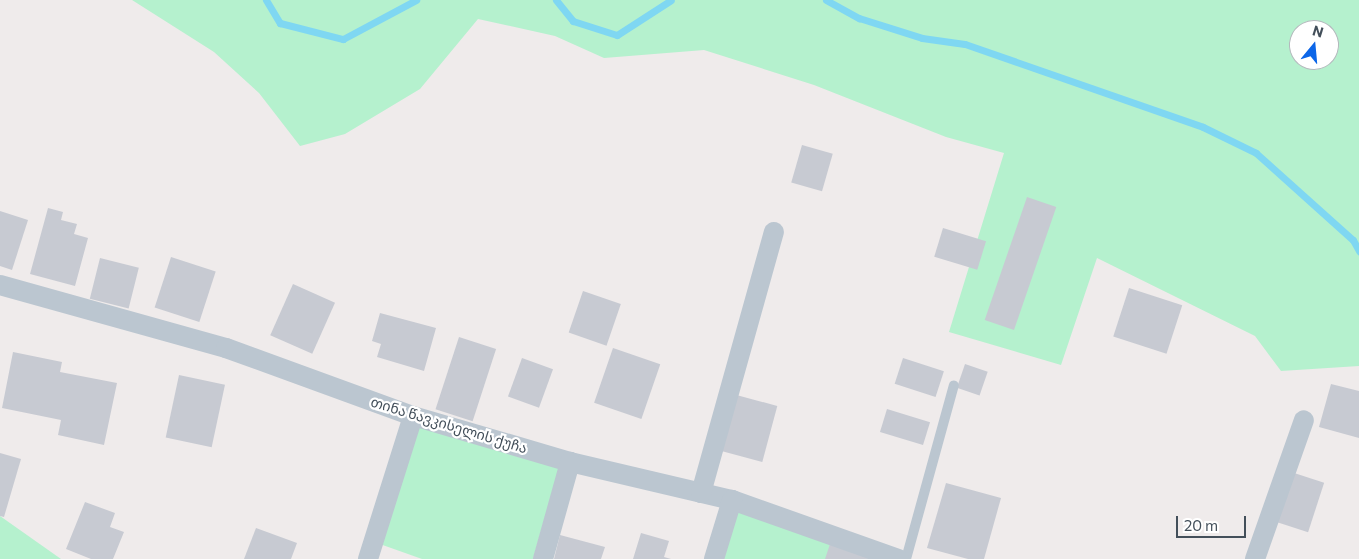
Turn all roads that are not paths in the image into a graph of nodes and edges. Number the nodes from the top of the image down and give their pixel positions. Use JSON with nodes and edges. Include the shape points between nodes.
{"nodes":[{"id":1,"x":774,"y":232,"type":"dead end"},
{"id":2,"x":0,"y":285,"type":"edge"},
{"id":3,"x":954,"y":385,"type":"dead end"},
{"id":4,"x":413,"y":416,"type":"junction"},
{"id":5,"x":1304,"y":420,"type":"dead end"},
{"id":6,"x":570,"y":462,"type":"junction"},
{"id":7,"x":701,"y":493,"type":"junction"},
{"id":8,"x":732,"y":500,"type":"junction"},
{"id":9,"x":368,"y":559,"type":"edge"},
{"id":10,"x":543,"y":559,"type":"edge"},
{"id":11,"x":714,"y":559,"type":"edge"},
{"id":12,"x":899,"y":559,"type":"edge"},
{"id":13,"x":906,"y":559,"type":"edge"},
{"id":14,"x":1256,"y":559,"type":"edge"}],
"edges":[{"from":1,"to":7,"type":"street"},
{"from":2,"to":4,"type":"street","name":"თინა წავკისელის ქუჩა","via":[[226,348]]},
{"from":3,"to":13,"type":"lane"},
{"from":4,"to":6,"type":"street","name":"თინა წავკისელის ქუჩა"},
{"from":4,"to":9,"type":"street"},
{"from":5,"to":14,"type":"street"},
{"from":6,"to":7,"type":"street","name":"თინა წავკისელის ქუჩა"},
{"from":6,"to":10,"type":"street"},
{"from":7,"to":8,"type":"street","name":"თინა წავკისელის ქუჩა"},
{"from":8,"to":11,"type":"street"},
{"from":8,"to":12,"type":"street","name":"თინა წავკისელის ქუჩა"}]}
